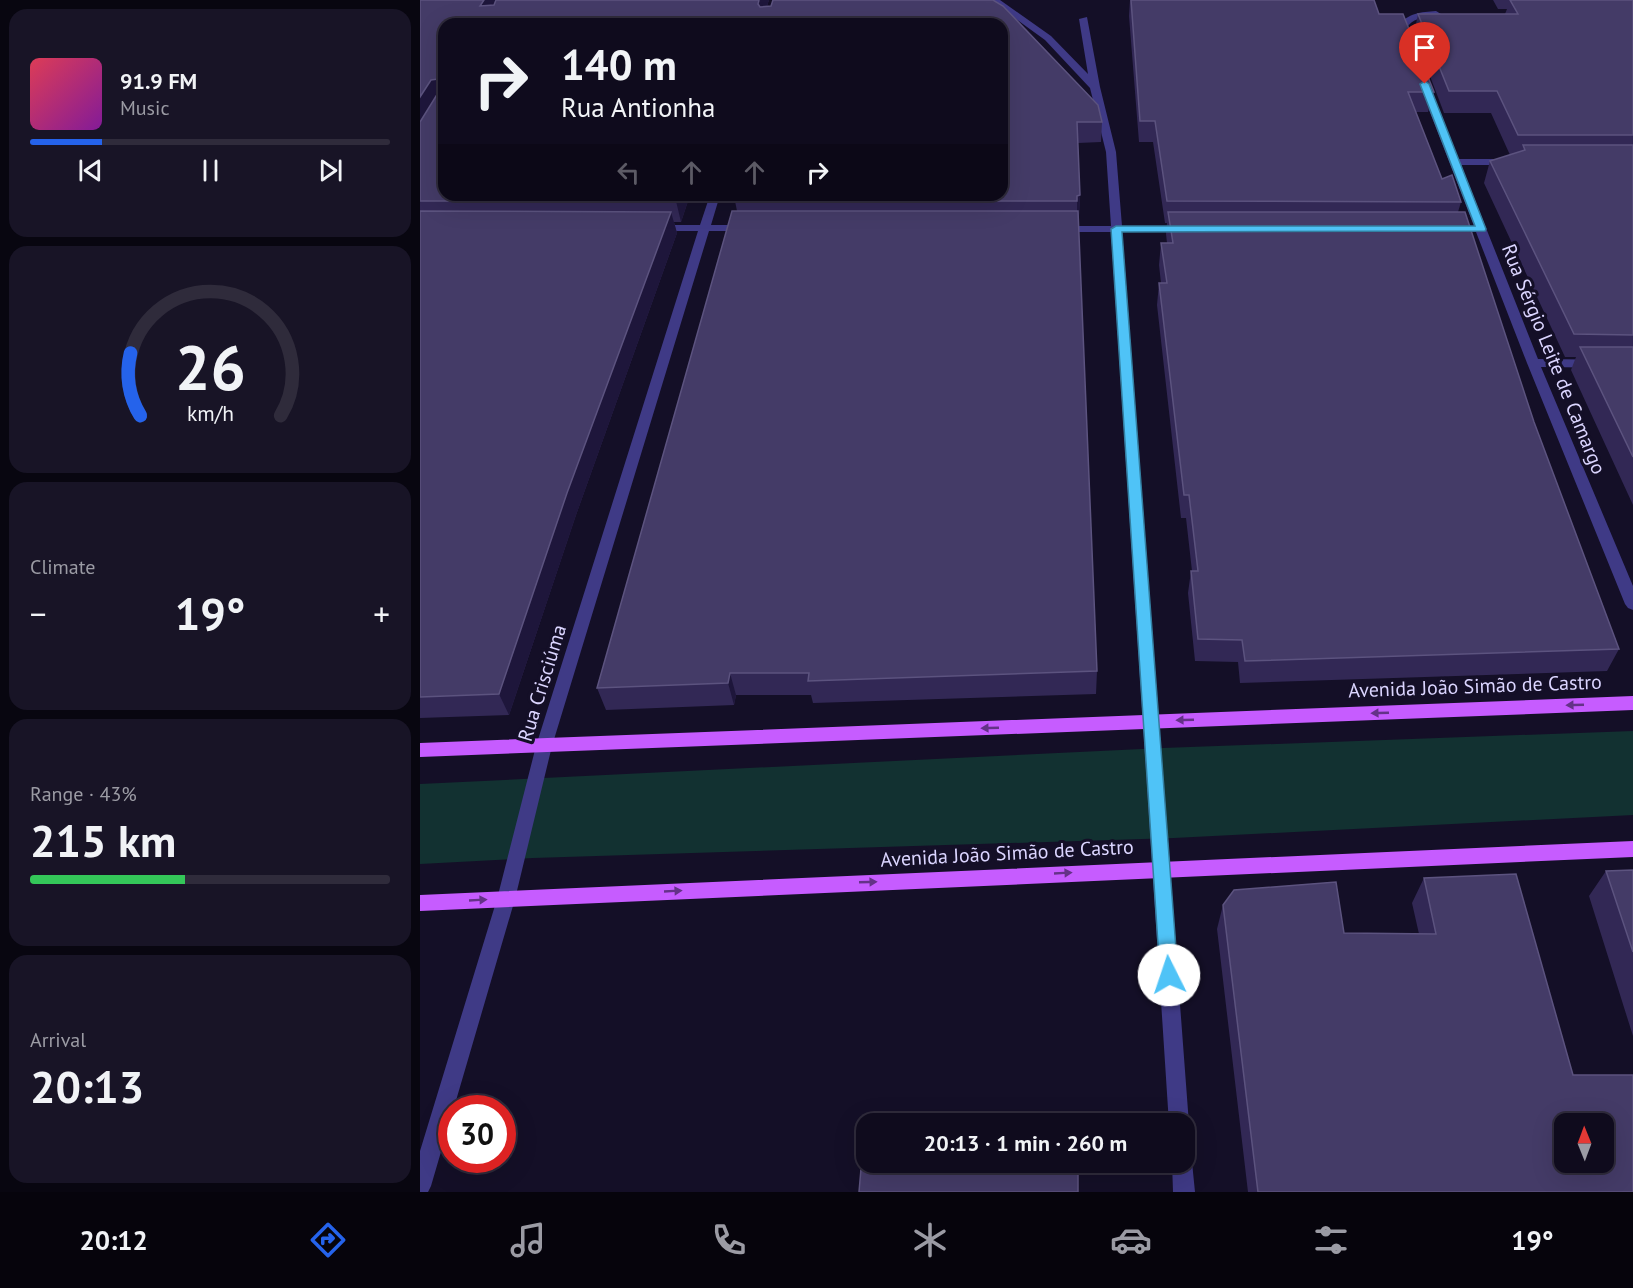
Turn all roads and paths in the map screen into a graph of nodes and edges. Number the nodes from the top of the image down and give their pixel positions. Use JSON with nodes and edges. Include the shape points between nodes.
{"nodes":[{"id":1,"x":994,"y":0,"type":"edge"},
{"id":2,"x":1450,"y":14,"type":"edge"},
{"id":3,"x":1083,"y":19,"type":"dead end"},
{"id":4,"x":1410,"y":47,"type":"edge"},
{"id":5,"x":1418,"y":68,"type":"edge"},
{"id":6,"x":1095,"y":87,"type":"junction"},
{"id":7,"x":1454,"y":162,"type":"junction"},
{"id":8,"x":1525,"y":162,"type":"edge"},
{"id":9,"x":713,"y":201,"type":"edge"},
{"id":10,"x":645,"y":228,"type":"edge"},
{"id":11,"x":705,"y":228,"type":"junction"},
{"id":12,"x":764,"y":228,"type":"edge"},
{"id":13,"x":1046,"y":229,"type":"edge"},
{"id":14,"x":1116,"y":229,"type":"junction"},
{"id":15,"x":1199,"y":229,"type":"edge"},
{"id":16,"x":1434,"y":229,"type":"edge"},
{"id":17,"x":1481,"y":229,"type":"junction"},
{"id":18,"x":1533,"y":363,"type":"junction"},
{"id":19,"x":1633,"y":364,"type":"edge"},
{"id":20,"x":1633,"y":604,"type":"edge"},
{"id":21,"x":1633,"y":703,"type":"edge"},
{"id":22,"x":1151,"y":722,"type":"junction"},
{"id":23,"x":544,"y":746,"type":"junction"},
{"id":24,"x":420,"y":750,"type":"edge"},
{"id":25,"x":1633,"y":849,"type":"edge"},
{"id":26,"x":1161,"y":869,"type":"junction"},
{"id":27,"x":507,"y":898,"type":"junction"},
{"id":28,"x":420,"y":903,"type":"edge"},
{"id":29,"x":1178,"y":1113,"type":"edge"},
{"id":30,"x":1183,"y":1173,"type":"edge"},
{"id":31,"x":420,"y":1186,"type":"edge"},
{"id":32,"x":1184,"y":1192,"type":"edge"}],
"edges":[{"from":1,"to":6,"type":"street","via":[[1048,38]]},
{"from":2,"to":4,"type":"street","via":[[1406,21],[1403,26]]},
{"from":3,"to":6,"type":"street"},
{"from":5,"to":7,"type":"street","name":"Rua Sérgio Leite de Camargo"},
{"from":6,"to":14,"type":"street","via":[[1111,152]]},
{"from":7,"to":8,"type":"street"},
{"from":7,"to":17,"type":"street","name":"Rua Sérgio Leite de Camargo"},
{"from":9,"to":11,"type":"street","name":"Rua Crisciúma"},
{"from":10,"to":11,"type":"street"},
{"from":11,"to":12,"type":"street"},
{"from":11,"to":23,"type":"street","name":"Rua Crisciúma"},
{"from":13,"to":14,"type":"street"},
{"from":14,"to":15,"type":"street"},
{"from":14,"to":22,"type":"street"},
{"from":16,"to":17,"type":"street"},
{"from":17,"to":18,"type":"street","name":"Rua Sérgio Leite de Camargo"},
{"from":18,"to":19,"type":"street"},
{"from":18,"to":20,"type":"street","name":"Rua Sérgio Leite de Camargo"},
{"from":21,"to":22,"type":"main road","name":"Avenida João Simão de Castro","one_way":true},
{"from":22,"to":23,"type":"main road","name":"Avenida João Simão de Castro","one_way":true},
{"from":22,"to":26,"type":"street"},
{"from":23,"to":24,"type":"main road","name":"Avenida João Simão de Castro"},
{"from":23,"to":27,"type":"street","name":"Rua Crisciúma"},
{"from":25,"to":26,"type":"main road","name":"Avenida João Simão de Castro"},
{"from":27,"to":26,"type":"main road","name":"Avenida João Simão de Castro","one_way":true},
{"from":26,"to":29,"type":"street"},
{"from":28,"to":27,"type":"main road","name":"Avenida João Simão de Castro","one_way":true},
{"from":27,"to":31,"type":"street","name":"Rua Crisciúma"},
{"from":30,"to":32,"type":"street"}]}
